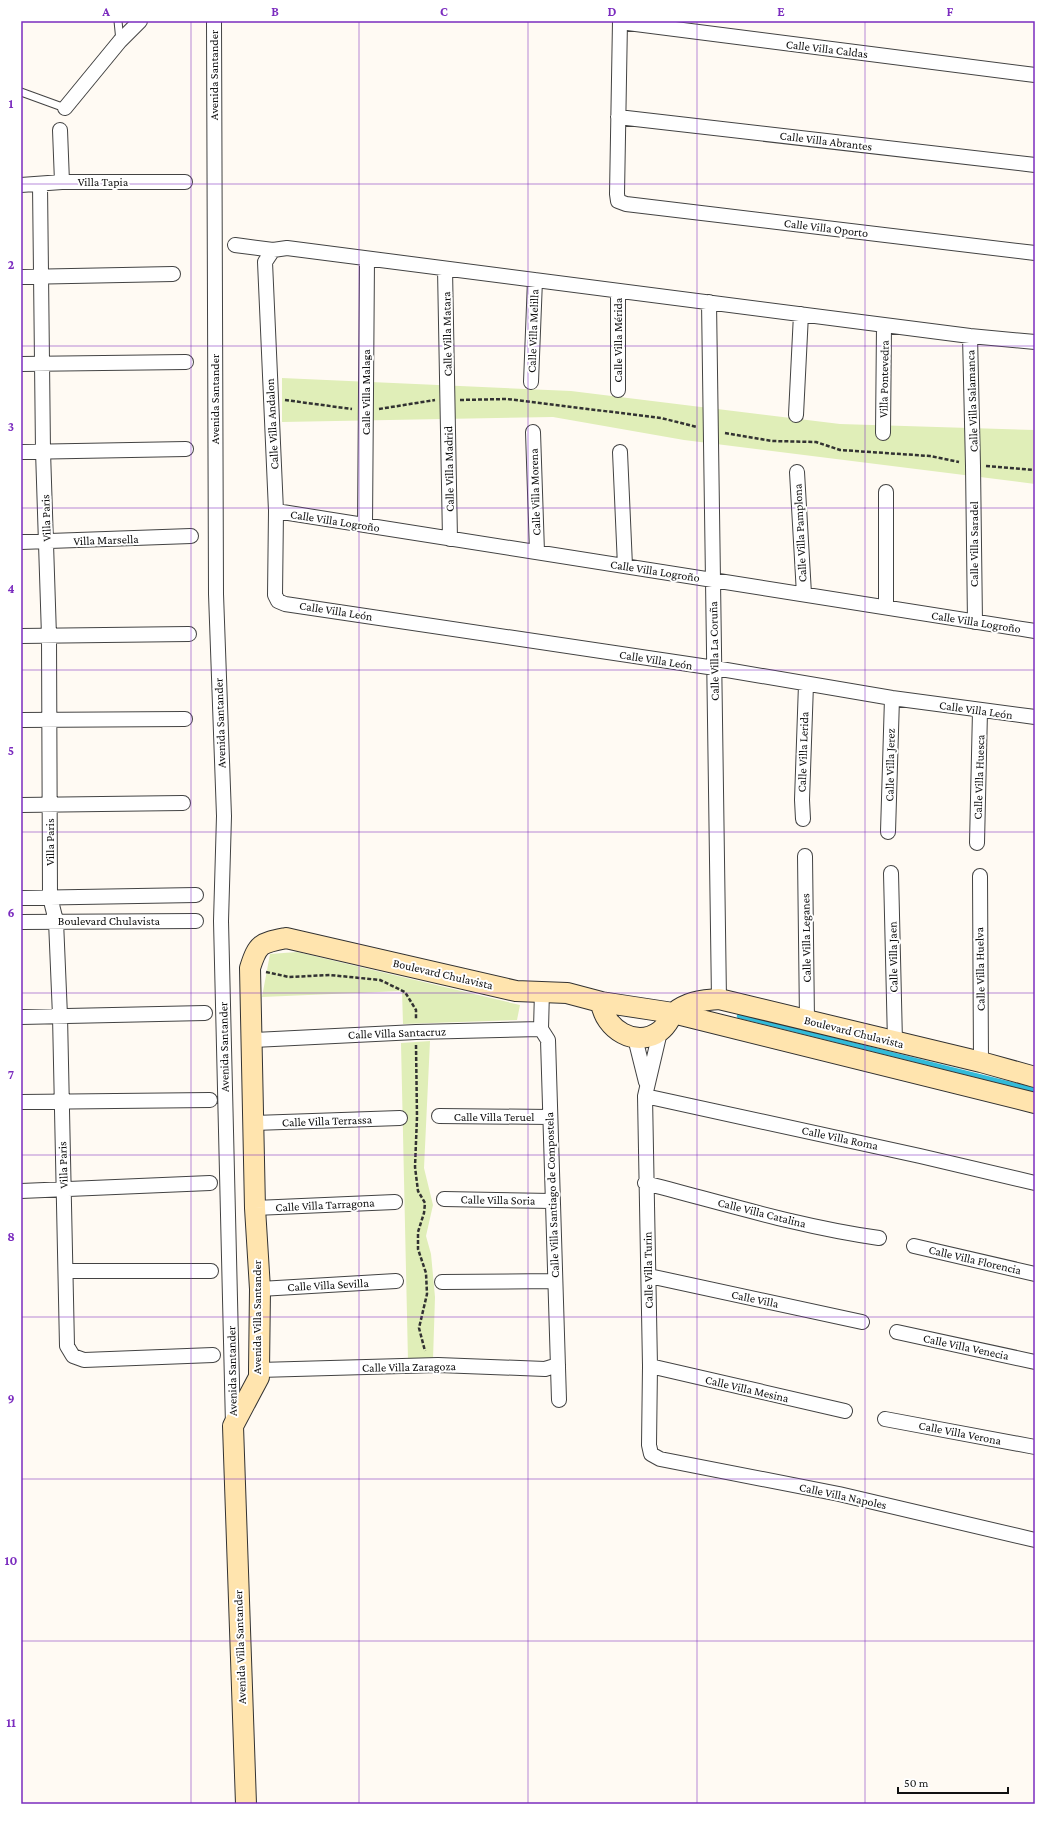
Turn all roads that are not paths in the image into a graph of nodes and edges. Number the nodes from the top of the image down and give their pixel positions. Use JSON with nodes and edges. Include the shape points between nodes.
{"nodes":[{"id":1,"x":118,"y":21,"type":"edge"},
{"id":2,"x":140,"y":21,"type":"edge"},
{"id":3,"x":214,"y":21,"type":"edge"},
{"id":4,"x":620,"y":22,"type":"edge"},
{"id":5,"x":120,"y":41,"type":"junction"},
{"id":6,"x":1035,"y":75,"type":"edge"},
{"id":7,"x":21,"y":92,"type":"edge"},
{"id":8,"x":65,"y":108,"type":"joint"},
{"id":9,"x":618,"y":117,"type":"junction"},
{"id":10,"x":60,"y":130,"type":"dead end"},
{"id":11,"x":1035,"y":166,"type":"edge"},
{"id":12,"x":62,"y":182,"type":"junction"},
{"id":13,"x":185,"y":182,"type":"dead end"},
{"id":14,"x":21,"y":185,"type":"edge"},
{"id":15,"x":40,"y":185,"type":"junction"},
{"id":16,"x":235,"y":245,"type":"dead end"},
{"id":17,"x":273,"y":250,"type":"junction"},
{"id":18,"x":1035,"y":253,"type":"edge"},
{"id":19,"x":367,"y":258,"type":"junction"},
{"id":20,"x":445,"y":269,"type":"junction"},
{"id":21,"x":173,"y":274,"type":"dead end"},
{"id":22,"x":21,"y":277,"type":"edge"},
{"id":23,"x":41,"y":277,"type":"junction"},
{"id":24,"x":535,"y":280,"type":"junction"},
{"id":25,"x":618,"y":291,"type":"junction"},
{"id":26,"x":709,"y":302,"type":"junction"},
{"id":27,"x":801,"y":314,"type":"junction"},
{"id":28,"x":884,"y":325,"type":"junction"},
{"id":29,"x":970,"y":336,"type":"junction"},
{"id":30,"x":1035,"y":342,"type":"edge"},
{"id":31,"x":186,"y":362,"type":"dead end"},
{"id":32,"x":21,"y":364,"type":"edge"},
{"id":33,"x":42,"y":364,"type":"junction"},
{"id":34,"x":531,"y":382,"type":"dead end"},
{"id":35,"x":618,"y":390,"type":"dead end"},
{"id":36,"x":448,"y":400,"type":"joint"},
{"id":37,"x":796,"y":414,"type":"dead end"},
{"id":38,"x":533,"y":432,"type":"dead end"},
{"id":39,"x":883,"y":433,"type":"dead end"},
{"id":40,"x":186,"y":449,"type":"dead end"},
{"id":41,"x":43,"y":451,"type":"junction"},
{"id":42,"x":21,"y":452,"type":"edge"},
{"id":43,"x":620,"y":452,"type":"dead end"},
{"id":44,"x":974,"y":466,"type":"joint"},
{"id":45,"x":797,"y":472,"type":"dead end"},
{"id":46,"x":886,"y":492,"type":"dead end"},
{"id":47,"x":276,"y":511,"type":"junction"},
{"id":48,"x":365,"y":525,"type":"junction"},
{"id":49,"x":191,"y":536,"type":"dead end"},
{"id":50,"x":450,"y":539,"type":"junction"},
{"id":51,"x":21,"y":542,"type":"edge"},
{"id":52,"x":47,"y":542,"type":"junction"},
{"id":53,"x":537,"y":552,"type":"junction"},
{"id":54,"x":625,"y":566,"type":"junction"},
{"id":55,"x":713,"y":580,"type":"junction"},
{"id":56,"x":804,"y":594,"type":"junction"},
{"id":57,"x":278,"y":601,"type":"joint"},
{"id":58,"x":886,"y":608,"type":"junction"},
{"id":59,"x":974,"y":622,"type":"junction"},
{"id":60,"x":1035,"y":631,"type":"edge"},
{"id":61,"x":189,"y":634,"type":"dead end"},
{"id":62,"x":21,"y":636,"type":"edge"},
{"id":63,"x":49,"y":636,"type":"junction"},
{"id":64,"x":715,"y":668,"type":"junction"},
{"id":65,"x":806,"y":684,"type":"junction"},
{"id":66,"x":892,"y":698,"type":"junction"},
{"id":67,"x":980,"y":711,"type":"junction"},
{"id":68,"x":1035,"y":717,"type":"edge"},
{"id":69,"x":185,"y":719,"type":"dead end"},
{"id":70,"x":21,"y":720,"type":"edge"},
{"id":71,"x":49,"y":720,"type":"junction"},
{"id":72,"x":183,"y":803,"type":"dead end"},
{"id":73,"x":21,"y":804,"type":"edge"},
{"id":74,"x":50,"y":804,"type":"junction"},
{"id":75,"x":803,"y":820,"type":"dead end"},
{"id":76,"x":888,"y":832,"type":"dead end"},
{"id":77,"x":977,"y":843,"type":"dead end"},
{"id":78,"x":805,"y":856,"type":"dead end"},
{"id":79,"x":891,"y":873,"type":"dead end"},
{"id":80,"x":980,"y":876,"type":"dead end"},
{"id":81,"x":196,"y":895,"type":"dead end"},
{"id":82,"x":50,"y":897,"type":"junction"},
{"id":83,"x":21,"y":898,"type":"edge"},
{"id":84,"x":196,"y":921,"type":"dead end"},
{"id":85,"x":21,"y":922,"type":"edge"},
{"id":86,"x":56,"y":922,"type":"junction"},
{"id":87,"x":250,"y":968,"type":"joint"},
{"id":88,"x":542,"y":991,"type":"junction"},
{"id":89,"x":719,"y":999,"type":"junction"},
{"id":90,"x":601,"y":1002,"type":"junction"},
{"id":91,"x":205,"y":1013,"type":"dead end"},
{"id":92,"x":674,"y":1013,"type":"junction"},
{"id":93,"x":60,"y":1016,"type":"junction"},
{"id":94,"x":21,"y":1017,"type":"edge"},
{"id":95,"x":807,"y":1020,"type":"junction"},
{"id":96,"x":541,"y":1029,"type":"junction"},
{"id":97,"x":660,"y":1032,"type":"junction"},
{"id":98,"x":635,"y":1038,"type":"junction"},
{"id":99,"x":252,"y":1040,"type":"junction"},
{"id":100,"x":895,"y":1042,"type":"junction"},
{"id":101,"x":981,"y":1062,"type":"junction"},
{"id":102,"x":1035,"y":1077,"type":"edge"},
{"id":103,"x":646,"y":1090,"type":"junction"},
{"id":104,"x":210,"y":1100,"type":"dead end"},
{"id":105,"x":61,"y":1101,"type":"junction"},
{"id":106,"x":21,"y":1102,"type":"edge"},
{"id":107,"x":1035,"y":1103,"type":"edge"},
{"id":108,"x":439,"y":1116,"type":"dead end"},
{"id":109,"x":550,"y":1117,"type":"junction"},
{"id":110,"x":400,"y":1118,"type":"dead end"},
{"id":111,"x":254,"y":1122,"type":"junction"},
{"id":112,"x":646,"y":1183,"type":"junction"},
{"id":113,"x":1035,"y":1183,"type":"edge"},
{"id":114,"x":210,"y":1184,"type":"dead end"},
{"id":115,"x":64,"y":1189,"type":"junction"},
{"id":116,"x":21,"y":1191,"type":"edge"},
{"id":117,"x":444,"y":1200,"type":"dead end"},
{"id":118,"x":552,"y":1201,"type":"junction"},
{"id":119,"x":395,"y":1202,"type":"dead end"},
{"id":120,"x":255,"y":1208,"type":"junction"},
{"id":121,"x":879,"y":1238,"type":"dead end"},
{"id":122,"x":914,"y":1246,"type":"dead end"},
{"id":123,"x":66,"y":1271,"type":"junction"},
{"id":124,"x":211,"y":1271,"type":"dead end"},
{"id":125,"x":1035,"y":1274,"type":"edge"},
{"id":126,"x":649,"y":1276,"type":"junction"},
{"id":127,"x":396,"y":1281,"type":"dead end"},
{"id":128,"x":554,"y":1281,"type":"junction"},
{"id":129,"x":442,"y":1282,"type":"dead end"},
{"id":130,"x":260,"y":1289,"type":"junction"},
{"id":131,"x":862,"y":1322,"type":"dead end"},
{"id":132,"x":897,"y":1332,"type":"dead end"},
{"id":133,"x":213,"y":1355,"type":"dead end"},
{"id":134,"x":1035,"y":1362,"type":"edge"},
{"id":135,"x":558,"y":1365,"type":"junction"},
{"id":136,"x":650,"y":1366,"type":"junction"},
{"id":137,"x":259,"y":1370,"type":"junction"},
{"id":138,"x":559,"y":1400,"type":"dead end"},
{"id":139,"x":845,"y":1411,"type":"dead end"},
{"id":140,"x":885,"y":1420,"type":"dead end"},
{"id":141,"x":233,"y":1426,"type":"junction"},
{"id":142,"x":1035,"y":1447,"type":"edge"},
{"id":143,"x":651,"y":1454,"type":"joint"},
{"id":144,"x":1035,"y":1540,"type":"edge"},
{"id":145,"x":246,"y":1804,"type":"edge"}],
"edges":[{"from":1,"to":5,"type":"lane"},
{"from":2,"to":5,"type":"street"},
{"from":3,"to":141,"type":"street","name":"Avenida Santander","via":[[216,594],[224,816],[221,929]]},
{"from":4,"to":6,"type":"street","name":"Calle Villa Caldas"},
{"from":4,"to":9,"type":"street"},
{"from":5,"to":8,"type":"street"},
{"from":7,"to":8,"type":"lane"},
{"from":9,"to":11,"type":"street","name":"Calle Villa Abrantes"},
{"from":9,"to":18,"type":"street","name":"Calle Villa Oporto","via":[[617,194],[618,201],[626,204]]},
{"from":10,"to":12,"type":"street"},
{"from":12,"to":13,"type":"street","name":"Villa Tapia"},
{"from":12,"to":15,"type":"street","name":"Villa Tapia"},
{"from":14,"to":15,"type":"street","name":"Villa Tapia"},
{"from":15,"to":23,"type":"street","name":"Villa Paris"},
{"from":16,"to":17,"type":"street"},
{"from":17,"to":19,"type":"street","via":[[287,248]]},
{"from":17,"to":47,"type":"street","name":"Calle Villa Andalon","via":[[265,262]]},
{"from":19,"to":20,"type":"street"},
{"from":19,"to":48,"type":"street","name":"Calle Villa Malaga"},
{"from":20,"to":24,"type":"street"},
{"from":20,"to":36,"type":"street","name":"Calle Villa Matara"},
{"from":21,"to":23,"type":"street"},
{"from":22,"to":23,"type":"street"},
{"from":23,"to":33,"type":"street","name":"Villa Paris"},
{"from":24,"to":25,"type":"street"},
{"from":24,"to":34,"type":"street","name":"Calle Villa Melilla"},
{"from":25,"to":26,"type":"street"},
{"from":25,"to":35,"type":"street","name":"Calle Villa Mérida"},
{"from":26,"to":27,"type":"street"},
{"from":26,"to":55,"type":"street","name":"Calle Villa La Coruña"},
{"from":27,"to":28,"type":"street"},
{"from":27,"to":37,"type":"street"},
{"from":28,"to":29,"type":"street"},
{"from":28,"to":39,"type":"street","name":"Villa Pontevedra"},
{"from":29,"to":30,"type":"street"},
{"from":29,"to":44,"type":"street","name":"Calle Villa Salamanca"},
{"from":31,"to":33,"type":"street"},
{"from":32,"to":33,"type":"street"},
{"from":33,"to":41,"type":"street","name":"Villa Paris"},
{"from":36,"to":50,"type":"street","name":"Calle Villa Madrid"},
{"from":38,"to":53,"type":"street","name":"Calle Villa Morena"},
{"from":40,"to":41,"type":"street"},
{"from":41,"to":42,"type":"street"},
{"from":41,"to":52,"type":"street","name":"Villa Paris"},
{"from":43,"to":54,"type":"street"},
{"from":44,"to":59,"type":"street","name":"Calle Villa Saradel"},
{"from":45,"to":56,"type":"street","name":"Calle Villa Pamplona"},
{"from":46,"to":58,"type":"street"},
{"from":47,"to":48,"type":"street","name":"Calle Villa Logroño"},
{"from":47,"to":57,"type":"street","name":"Calle Villa Andalon","via":[[275,595]]},
{"from":48,"to":50,"type":"street","name":"Calle Villa Logroño"},
{"from":49,"to":52,"type":"street","name":"Villa Marsella"},
{"from":50,"to":53,"type":"street","name":"Calle Villa Logroño"},
{"from":51,"to":52,"type":"street","name":"Villa Marsella"},
{"from":52,"to":63,"type":"street","name":"Villa Paris"},
{"from":53,"to":54,"type":"street","name":"Calle Villa Logroño"},
{"from":54,"to":55,"type":"street","name":"Calle Villa Logroño"},
{"from":55,"to":56,"type":"street","name":"Calle Villa Logroño"},
{"from":55,"to":64,"type":"street","name":"Calle Villa La Coruña"},
{"from":56,"to":58,"type":"street","name":"Calle Villa Logroño"},
{"from":57,"to":64,"type":"street","name":"Calle Villa León"},
{"from":58,"to":59,"type":"street","name":"Calle Villa Logroño"},
{"from":59,"to":60,"type":"street","name":"Calle Villa Logroño"},
{"from":61,"to":63,"type":"street"},
{"from":62,"to":63,"type":"street"},
{"from":63,"to":71,"type":"street","name":"Villa Paris"},
{"from":64,"to":65,"type":"street","name":"Calle Villa León"},
{"from":64,"to":89,"type":"street","name":"Calle Villa La Coruña"},
{"from":65,"to":66,"type":"street","name":"Calle Villa León"},
{"from":65,"to":75,"type":"street","name":"Calle Villa Lerida"},
{"from":66,"to":67,"type":"street","name":"Calle Villa León"},
{"from":66,"to":76,"type":"street","name":"Calle Villa Jerez"},
{"from":67,"to":68,"type":"street","name":"Calle Villa León"},
{"from":67,"to":77,"type":"street","name":"Calle Villa Huesca"},
{"from":69,"to":71,"type":"street"},
{"from":70,"to":71,"type":"street"},
{"from":71,"to":74,"type":"street","name":"Villa Paris"},
{"from":72,"to":74,"type":"street"},
{"from":73,"to":74,"type":"street"},
{"from":74,"to":82,"type":"street","name":"Villa Paris"},
{"from":78,"to":95,"type":"street","name":"Calle Villa Leganes"},
{"from":79,"to":100,"type":"street","name":"Calle Villa Jaen"},
{"from":80,"to":101,"type":"street","name":"Calle Villa Huelva"},
{"from":81,"to":82,"type":"street","name":"Boulevard Chulavista"},
{"from":82,"to":83,"type":"street","name":"Boulevard Chulavista"},
{"from":82,"to":86,"type":"street","name":"Villa Paris"},
{"from":84,"to":86,"type":"street","name":"Boulevard Chulavista"},
{"from":85,"to":86,"type":"street","name":"Boulevard Chulavista"},
{"from":86,"to":93,"type":"street","name":"Villa Paris"},
{"from":87,"to":88,"type":"street","name":"Boulevard Chulavista","via":[[255,952],[265,942],[286,938],[516,991]]},
{"from":87,"to":99,"type":"street","name":"Avenida Villa Santander"},
{"from":88,"to":90,"type":"street","name":"Boulevard Chulavista","via":[[566,992]]},
{"from":88,"to":96,"type":"street","name":"Calle Villa Santiago de Compostela"},
{"from":89,"to":92,"type":"street","name":"Boulevard Chulavista","via":[[689,1004]]},
{"from":89,"to":95,"type":"street","name":"Boulevard Chulavista"},
{"from":90,"to":92,"type":"street","name":"Boulevard Chulavista"},
{"from":90,"to":98,"type":"street","via":[[602,1012],[609,1023],[620,1033]]},
{"from":91,"to":93,"type":"street"},
{"from":92,"to":97,"type":"street","name":"Boulevard Chulavista"},
{"from":92,"to":107,"type":"street","name":"Boulevard Chulavista"},
{"from":93,"to":94,"type":"street"},
{"from":93,"to":105,"type":"street","name":"Villa Paris"},
{"from":95,"to":100,"type":"street","name":"Boulevard Chulavista"},
{"from":96,"to":99,"type":"street","name":"Calle Villa Santacruz"},
{"from":96,"to":109,"type":"street","name":"Calle Villa Santiago de Compostela","via":[[548,1040]]},
{"from":97,"to":98,"type":"street"},
{"from":97,"to":103,"type":"street","name":"Calle Villa Turin"},
{"from":98,"to":103,"type":"street","name":"Calle Villa Turin"},
{"from":99,"to":111,"type":"street","name":"Avenida Villa Santander"},
{"from":100,"to":101,"type":"street","name":"Boulevard Chulavista"},
{"from":101,"to":102,"type":"street","name":"Boulevard Chulavista"},
{"from":103,"to":112,"type":"street","name":"Calle Villa Turin"},
{"from":103,"to":113,"type":"street","name":"Calle Villa Roma"},
{"from":104,"to":105,"type":"street"},
{"from":105,"to":106,"type":"street"},
{"from":105,"to":115,"type":"street","name":"Villa Paris"},
{"from":108,"to":109,"type":"street","name":"Calle Villa Teruel"},
{"from":109,"to":118,"type":"street","name":"Calle Villa Santiago de Compostela"},
{"from":110,"to":111,"type":"street","name":"Calle Villa Terrassa"},
{"from":111,"to":120,"type":"street","name":"Avenida Villa Santander"},
{"from":112,"to":121,"type":"street","name":"Calle Villa Catalina","via":[[846,1234]]},
{"from":112,"to":126,"type":"street","name":"Calle Villa Turin"},
{"from":114,"to":115,"type":"street"},
{"from":115,"to":116,"type":"street"},
{"from":115,"to":123,"type":"street","name":"Villa Paris"},
{"from":117,"to":118,"type":"street","name":"Calle Villa Soria"},
{"from":118,"to":128,"type":"street","name":"Calle Villa Santiago de Compostela"},
{"from":119,"to":120,"type":"street","name":"Calle Villa Tarragona"},
{"from":120,"to":130,"type":"street","name":"Avenida Villa Santander"},
{"from":122,"to":125,"type":"street","name":"Calle Villa Florencia"},
{"from":123,"to":124,"type":"street"},
{"from":123,"to":133,"type":"street","name":"Villa Paris","via":[[67,1346],[73,1356],[84,1360]]},
{"from":126,"to":131,"type":"street","name":"Calle Villa"},
{"from":126,"to":136,"type":"street","name":"Calle Villa Turin"},
{"from":127,"to":130,"type":"street","name":"Calle Villa Sevilla"},
{"from":128,"to":129,"type":"street"},
{"from":128,"to":135,"type":"street","name":"Calle Villa Santiago de Compostela"},
{"from":130,"to":137,"type":"street","name":"Avenida Villa Santander"},
{"from":132,"to":134,"type":"street","name":"Calle Villa Venecia"},
{"from":135,"to":137,"type":"street","name":"Calle Villa Zaragoza","via":[[545,1369],[438,1365]]},
{"from":135,"to":138,"type":"street","name":"Calle Villa Santiago de Compostela"},
{"from":136,"to":139,"type":"street","name":"Calle Villa Mesina"},
{"from":136,"to":143,"type":"street","name":"Calle Villa Turin","via":[[648,1445]]},
{"from":137,"to":141,"type":"street","name":"Avenida Villa Santander","via":[[259,1377]]},
{"from":140,"to":142,"type":"street","name":"Calle Villa Verona"},
{"from":141,"to":145,"type":"street","name":"Avenida Villa Santander"},
{"from":143,"to":144,"type":"street","name":"Calle Villa Napoles","via":[[660,1459],[839,1494]]}]}
